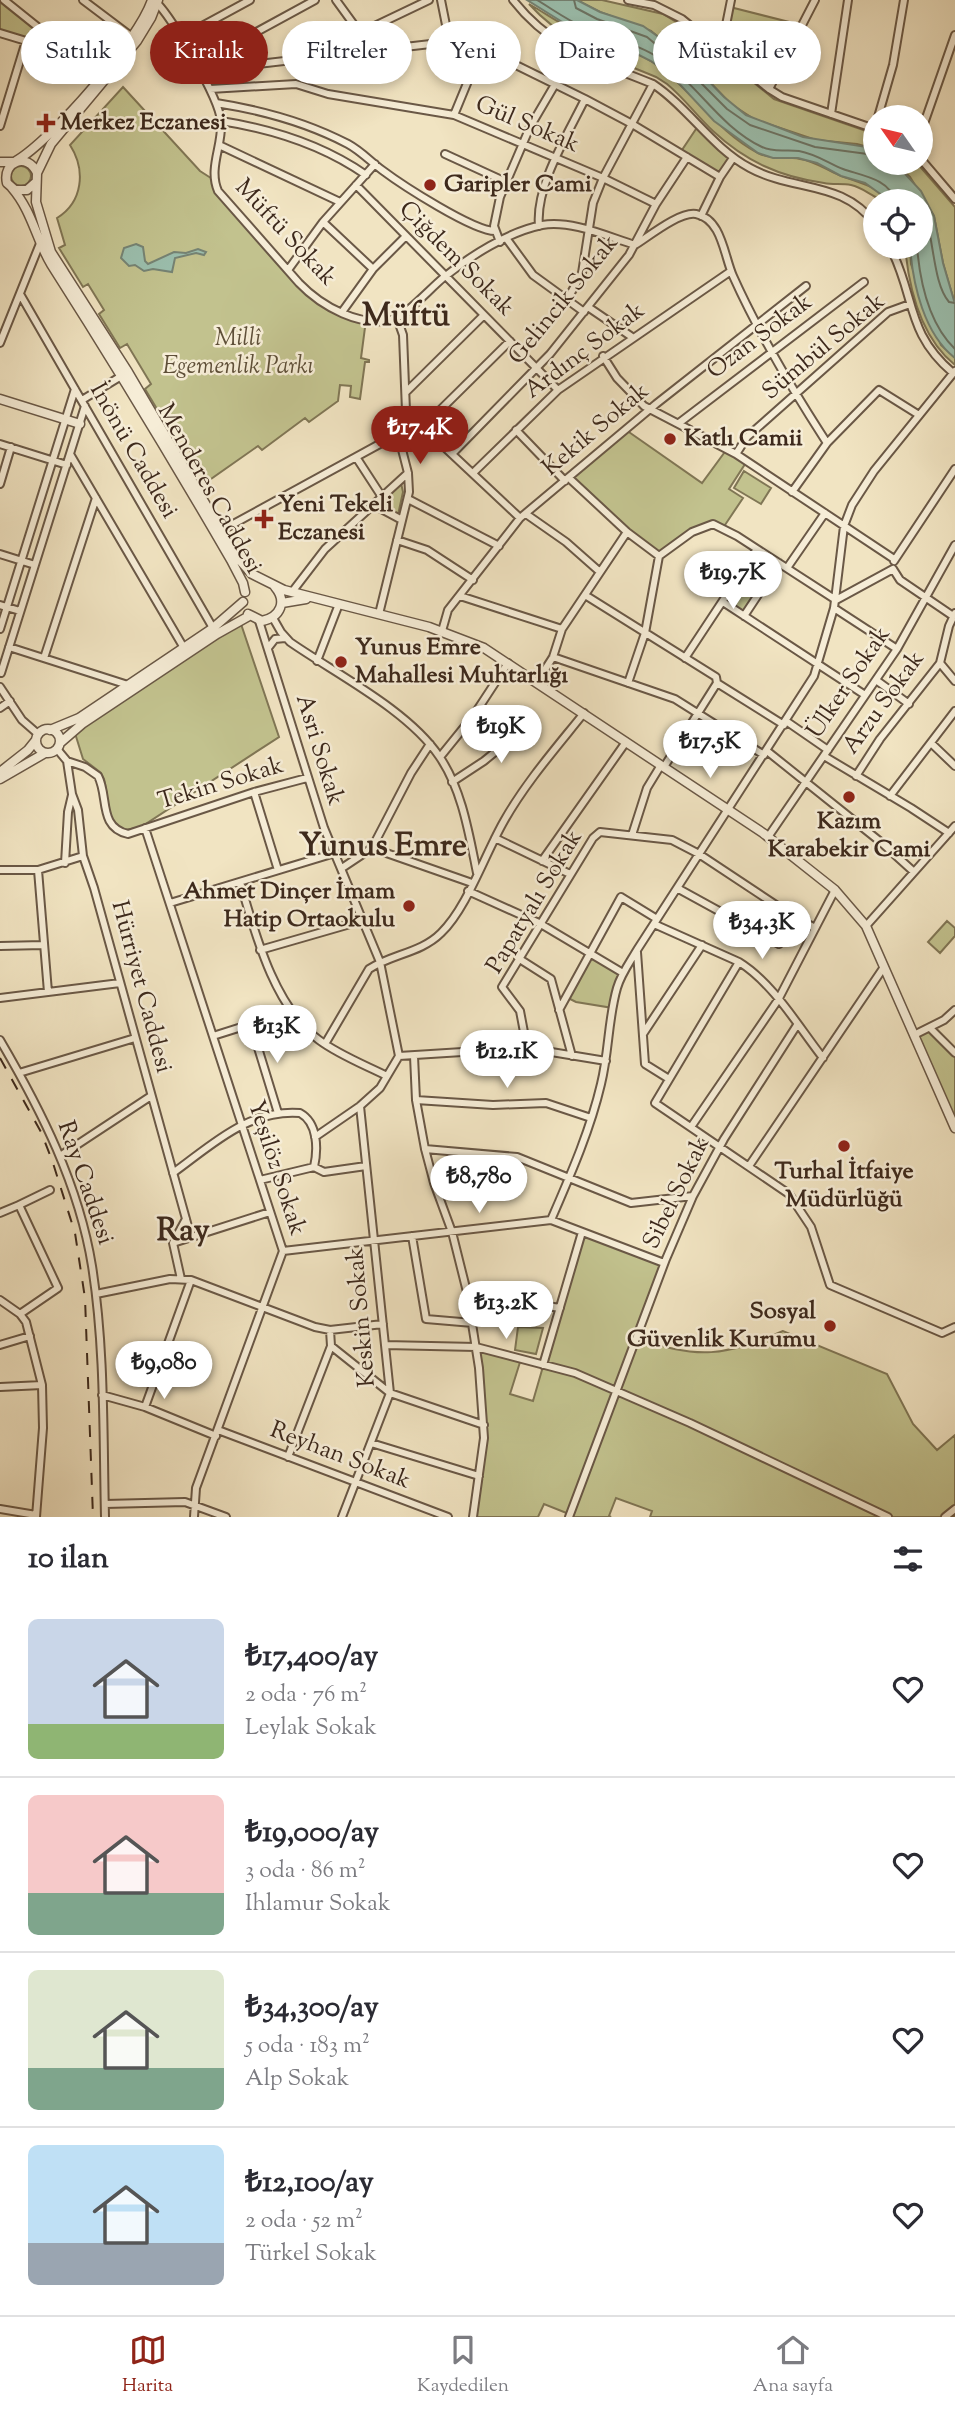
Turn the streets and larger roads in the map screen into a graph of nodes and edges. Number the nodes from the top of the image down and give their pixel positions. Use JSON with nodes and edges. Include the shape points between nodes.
{"nodes":[{"id":1,"x":4,"y":0,"type":"edge"},
{"id":2,"x":83,"y":0,"type":"edge"},
{"id":3,"x":155,"y":0,"type":"edge"},
{"id":4,"x":250,"y":0,"type":"edge"},
{"id":5,"x":315,"y":0,"type":"edge"},
{"id":6,"x":335,"y":0,"type":"edge"},
{"id":7,"x":429,"y":0,"type":"edge"},
{"id":8,"x":441,"y":0,"type":"edge"},
{"id":9,"x":513,"y":0,"type":"edge"},
{"id":10,"x":629,"y":0,"type":"edge"},
{"id":11,"x":731,"y":0,"type":"edge"},
{"id":12,"x":815,"y":0,"type":"edge"},
{"id":13,"x":848,"y":0,"type":"edge"},
{"id":14,"x":904,"y":0,"type":"edge"},
{"id":15,"x":30,"y":21,"type":"edge"},
{"id":16,"x":111,"y":21,"type":"edge"},
{"id":17,"x":169,"y":21,"type":"edge"},
{"id":18,"x":211,"y":21,"type":"edge"},
{"id":19,"x":351,"y":21,"type":"edge"},
{"id":20,"x":385,"y":21,"type":"edge"},
{"id":21,"x":445,"y":21,"type":"edge"},
{"id":22,"x":683,"y":21,"type":"edge"},
{"id":23,"x":727,"y":21,"type":"edge"},
{"id":24,"x":535,"y":24,"type":"edge"},
{"id":25,"x":268,"y":27,"type":"edge"},
{"id":26,"x":136,"y":31,"type":"edge"},
{"id":27,"x":0,"y":33,"type":"edge"},
{"id":28,"x":955,"y":35,"type":"edge"},
{"id":29,"x":21,"y":39,"type":"edge"},
{"id":30,"x":21,"y":57,"type":"edge"},
{"id":31,"x":639,"y":78,"type":"edge"},
{"id":32,"x":94,"y":84,"type":"edge"},
{"id":33,"x":207,"y":84,"type":"edge"},
{"id":34,"x":467,"y":84,"type":"edge"},
{"id":35,"x":553,"y":84,"type":"edge"},
{"id":36,"x":556,"y":84,"type":"edge"},
{"id":37,"x":653,"y":84,"type":"junction"},
{"id":38,"x":763,"y":84,"type":"edge"},
{"id":39,"x":210,"y":89,"type":"junction"},
{"id":40,"x":769,"y":89,"type":"junction"},
{"id":41,"x":585,"y":99,"type":"junction"},
{"id":42,"x":216,"y":103,"type":"junction"},
{"id":43,"x":881,"y":105,"type":"edge"},
{"id":44,"x":930,"y":105,"type":"edge"},
{"id":45,"x":831,"y":114,"type":"junction"},
{"id":46,"x":454,"y":115,"type":"junction"},
{"id":47,"x":221,"y":121,"type":"junction"},
{"id":48,"x":632,"y":124,"type":"junction"},
{"id":49,"x":863,"y":124,"type":"edge"},
{"id":50,"x":0,"y":126,"type":"edge"},
{"id":51,"x":521,"y":144,"type":"junction"},
{"id":52,"x":219,"y":145,"type":"junction"},
{"id":53,"x":445,"y":154,"type":"dead end"},
{"id":54,"x":687,"y":157,"type":"junction"},
{"id":55,"x":733,"y":158,"type":"junction"},
{"id":56,"x":556,"y":159,"type":"junction"},
{"id":57,"x":15,"y":161,"type":"junction"},
{"id":58,"x":0,"y":162,"type":"edge"},
{"id":59,"x":375,"y":164,"type":"junction"},
{"id":60,"x":37,"y":173,"type":"junction"},
{"id":61,"x":933,"y":174,"type":"edge"},
{"id":62,"x":366,"y":175,"type":"junction"},
{"id":63,"x":720,"y":177,"type":"junction"},
{"id":64,"x":603,"y":178,"type":"junction"},
{"id":65,"x":506,"y":182,"type":"junction"},
{"id":66,"x":6,"y":183,"type":"edge"},
{"id":67,"x":35,"y":183,"type":"junction"},
{"id":68,"x":356,"y":186,"type":"junction"},
{"id":69,"x":955,"y":199,"type":"edge"},
{"id":70,"x":340,"y":202,"type":"junction"},
{"id":71,"x":656,"y":204,"type":"junction"},
{"id":72,"x":863,"y":211,"type":"edge"},
{"id":73,"x":701,"y":216,"type":"junction"},
{"id":74,"x":323,"y":222,"type":"junction"},
{"id":75,"x":539,"y":226,"type":"junction"},
{"id":76,"x":588,"y":229,"type":"junction"},
{"id":77,"x":495,"y":231,"type":"junction"},
{"id":78,"x":405,"y":236,"type":"junction"},
{"id":79,"x":503,"y":240,"type":"junction"},
{"id":80,"x":41,"y":242,"type":"junction"},
{"id":81,"x":635,"y":245,"type":"junction"},
{"id":82,"x":896,"y":259,"type":"edge"},
{"id":83,"x":373,"y":269,"type":"junction"},
{"id":84,"x":288,"y":271,"type":"junction"},
{"id":85,"x":731,"y":271,"type":"junction"},
{"id":86,"x":445,"y":276,"type":"junction"},
{"id":87,"x":864,"y":282,"type":"dead end"},
{"id":88,"x":806,"y":286,"type":"dead end"},
{"id":89,"x":20,"y":294,"type":"junction"},
{"id":90,"x":567,"y":300,"type":"junction"},
{"id":91,"x":910,"y":304,"type":"junction"},
{"id":92,"x":586,"y":309,"type":"junction"},
{"id":93,"x":342,"y":312,"type":"junction"},
{"id":94,"x":484,"y":315,"type":"junction"},
{"id":95,"x":397,"y":318,"type":"junction"},
{"id":96,"x":756,"y":324,"type":"junction"},
{"id":97,"x":632,"y":337,"type":"junction"},
{"id":98,"x":510,"y":341,"type":"junction"},
{"id":99,"x":0,"y":343,"type":"edge"},
{"id":100,"x":772,"y":352,"type":"junction"},
{"id":101,"x":603,"y":356,"type":"junction"},
{"id":102,"x":536,"y":368,"type":"junction"},
{"id":103,"x":954,"y":372,"type":"edge"},
{"id":104,"x":125,"y":374,"type":"junction"},
{"id":105,"x":75,"y":389,"type":"junction"},
{"id":106,"x":558,"y":390,"type":"junction"},
{"id":107,"x":405,"y":393,"type":"junction"},
{"id":108,"x":795,"y":394,"type":"junction"},
{"id":109,"x":0,"y":399,"type":"edge"},
{"id":110,"x":84,"y":403,"type":"junction"},
{"id":111,"x":652,"y":409,"type":"junction"},
{"id":112,"x":406,"y":411,"type":"junction"},
{"id":113,"x":919,"y":415,"type":"junction"},
{"id":114,"x":66,"y":420,"type":"junction"},
{"id":115,"x":680,"y":423,"type":"junction"},
{"id":116,"x":80,"y":424,"type":"junction"},
{"id":117,"x":423,"y":427,"type":"junction"},
{"id":118,"x":516,"y":430,"type":"junction"},
{"id":119,"x":398,"y":434,"type":"junction"},
{"id":120,"x":827,"y":443,"type":"junction"},
{"id":121,"x":0,"y":444,"type":"edge"},
{"id":122,"x":11,"y":447,"type":"junction"},
{"id":123,"x":70,"y":454,"type":"junction"},
{"id":124,"x":452,"y":454,"type":"junction"},
{"id":125,"x":736,"y":454,"type":"junction"},
{"id":126,"x":356,"y":457,"type":"junction"},
{"id":127,"x":53,"y":460,"type":"junction"},
{"id":128,"x":67,"y":465,"type":"junction"},
{"id":129,"x":955,"y":468,"type":"edge"},
{"id":130,"x":408,"y":473,"type":"junction"},
{"id":131,"x":473,"y":473,"type":"junction"},
{"id":132,"x":567,"y":479,"type":"junction"},
{"id":133,"x":0,"y":484,"type":"edge"},
{"id":134,"x":792,"y":492,"type":"junction"},
{"id":135,"x":382,"y":497,"type":"junction"},
{"id":136,"x":96,"y":498,"type":"junction"},
{"id":137,"x":408,"y":499,"type":"junction"},
{"id":138,"x":374,"y":505,"type":"junction"},
{"id":139,"x":825,"y":513,"type":"junction"},
{"id":140,"x":523,"y":516,"type":"junction"},
{"id":141,"x":402,"y":520,"type":"junction"},
{"id":142,"x":845,"y":526,"type":"junction"},
{"id":143,"x":218,"y":532,"type":"junction"},
{"id":144,"x":627,"y":532,"type":"junction"},
{"id":145,"x":397,"y":540,"type":"junction"},
{"id":146,"x":955,"y":545,"type":"edge"},
{"id":147,"x":499,"y":546,"type":"junction"},
{"id":148,"x":757,"y":549,"type":"junction"},
{"id":149,"x":0,"y":554,"type":"edge"},
{"id":150,"x":659,"y":556,"type":"junction"},
{"id":151,"x":894,"y":559,"type":"junction"},
{"id":152,"x":22,"y":561,"type":"junction"},
{"id":153,"x":779,"y":563,"type":"junction"},
{"id":154,"x":35,"y":565,"type":"junction"},
{"id":155,"x":787,"y":568,"type":"junction"},
{"id":156,"x":893,"y":569,"type":"junction"},
{"id":157,"x":600,"y":572,"type":"junction"},
{"id":158,"x":473,"y":579,"type":"junction"},
{"id":159,"x":270,"y":584,"type":"junction"},
{"id":160,"x":245,"y":593,"type":"junction"},
{"id":161,"x":292,"y":593,"type":"junction"},
{"id":162,"x":585,"y":595,"type":"junction"},
{"id":163,"x":460,"y":596,"type":"junction"},
{"id":164,"x":926,"y":597,"type":"junction"},
{"id":165,"x":316,"y":599,"type":"junction"},
{"id":166,"x":243,"y":602,"type":"junction"},
{"id":167,"x":723,"y":602,"type":"junction"},
{"id":168,"x":282,"y":603,"type":"junction"},
{"id":169,"x":339,"y":604,"type":"junction"},
{"id":170,"x":835,"y":604,"type":"junction"},
{"id":171,"x":3,"y":606,"type":"edge"},
{"id":172,"x":20,"y":611,"type":"junction"},
{"id":173,"x":379,"y":614,"type":"junction"},
{"id":174,"x":954,"y":614,"type":"edge"},
{"id":175,"x":249,"y":616,"type":"junction"},
{"id":176,"x":744,"y":616,"type":"junction"},
{"id":177,"x":273,"y":618,"type":"junction"},
{"id":178,"x":259,"y":621,"type":"junction"},
{"id":179,"x":213,"y":628,"type":"junction"},
{"id":180,"x":0,"y":629,"type":"edge"},
{"id":181,"x":562,"y":629,"type":"junction"},
{"id":182,"x":442,"y":631,"type":"junction"},
{"id":183,"x":645,"y":633,"type":"junction"},
{"id":184,"x":288,"y":640,"type":"junction"},
{"id":185,"x":9,"y":647,"type":"junction"},
{"id":186,"x":184,"y":648,"type":"junction"},
{"id":187,"x":268,"y":648,"type":"junction"},
{"id":188,"x":897,"y":649,"type":"junction"},
{"id":189,"x":554,"y":657,"type":"junction"},
{"id":190,"x":44,"y":658,"type":"junction"},
{"id":191,"x":685,"y":658,"type":"junction"},
{"id":192,"x":317,"y":661,"type":"junction"},
{"id":193,"x":508,"y":663,"type":"junction"},
{"id":194,"x":940,"y":663,"type":"junction"},
{"id":195,"x":819,"y":665,"type":"junction"},
{"id":196,"x":1,"y":672,"type":"edge"},
{"id":197,"x":876,"y":680,"type":"junction"},
{"id":198,"x":955,"y":681,"type":"edge"},
{"id":199,"x":537,"y":682,"type":"junction"},
{"id":200,"x":628,"y":682,"type":"junction"},
{"id":201,"x":716,"y":683,"type":"junction"},
{"id":202,"x":128,"y":685,"type":"junction"},
{"id":203,"x":0,"y":687,"type":"edge"},
{"id":204,"x":865,"y":695,"type":"junction"},
{"id":205,"x":10,"y":701,"type":"junction"},
{"id":206,"x":909,"y":704,"type":"junction"},
{"id":207,"x":0,"y":708,"type":"edge"},
{"id":208,"x":955,"y":711,"type":"edge"},
{"id":209,"x":584,"y":713,"type":"junction"},
{"id":210,"x":698,"y":714,"type":"junction"},
{"id":211,"x":532,"y":722,"type":"dead end"},
{"id":212,"x":785,"y":723,"type":"junction"},
{"id":213,"x":50,"y":730,"type":"junction"},
{"id":214,"x":37,"y":737,"type":"junction"},
{"id":215,"x":626,"y":742,"type":"junction"},
{"id":216,"x":931,"y":743,"type":"junction"},
{"id":217,"x":430,"y":744,"type":"junction"},
{"id":218,"x":58,"y":746,"type":"junction"},
{"id":219,"x":45,"y":753,"type":"junction"},
{"id":220,"x":765,"y":753,"type":"junction"},
{"id":221,"x":826,"y":753,"type":"junction"},
{"id":222,"x":440,"y":757,"type":"junction"},
{"id":223,"x":67,"y":761,"type":"junction"},
{"id":224,"x":662,"y":766,"type":"junction"},
{"id":225,"x":955,"y":766,"type":"edge"},
{"id":226,"x":1,"y":769,"type":"edge"},
{"id":227,"x":856,"y":776,"type":"junction"},
{"id":228,"x":307,"y":778,"type":"junction"},
{"id":229,"x":0,"y":779,"type":"edge"},
{"id":230,"x":452,"y":782,"type":"junction"},
{"id":231,"x":806,"y":782,"type":"junction"},
{"id":232,"x":254,"y":792,"type":"junction"},
{"id":233,"x":72,"y":794,"type":"junction"},
{"id":234,"x":890,"y":796,"type":"junction"},
{"id":235,"x":729,"y":809,"type":"junction"},
{"id":236,"x":955,"y":826,"type":"edge"},
{"id":237,"x":145,"y":828,"type":"junction"},
{"id":238,"x":949,"y":833,"type":"junction"},
{"id":239,"x":632,"y":835,"type":"junction"},
{"id":240,"x":768,"y":837,"type":"junction"},
{"id":241,"x":495,"y":838,"type":"junction"},
{"id":242,"x":372,"y":848,"type":"junction"},
{"id":243,"x":335,"y":853,"type":"junction"},
{"id":244,"x":699,"y":854,"type":"junction"},
{"id":245,"x":83,"y":856,"type":"junction"},
{"id":246,"x":542,"y":862,"type":"junction"},
{"id":247,"x":65,"y":863,"type":"junction"},
{"id":248,"x":342,"y":868,"type":"junction"},
{"id":249,"x":0,"y":870,"type":"edge"},
{"id":250,"x":38,"y":870,"type":"junction"},
{"id":251,"x":278,"y":870,"type":"junction"},
{"id":252,"x":914,"y":872,"type":"junction"},
{"id":253,"x":477,"y":873,"type":"junction"},
{"id":254,"x":570,"y":874,"type":"junction"},
{"id":255,"x":240,"y":882,"type":"junction"},
{"id":256,"x":472,"y":883,"type":"junction"},
{"id":257,"x":677,"y":888,"type":"junction"},
{"id":258,"x":835,"y":890,"type":"junction"},
{"id":259,"x":468,"y":891,"type":"junction"},
{"id":260,"x":170,"y":903,"type":"junction"},
{"id":261,"x":364,"y":920,"type":"junction"},
{"id":262,"x":656,"y":922,"type":"junction"},
{"id":263,"x":539,"y":923,"type":"junction"},
{"id":264,"x":866,"y":926,"type":"junction"},
{"id":265,"x":815,"y":928,"type":"junction"},
{"id":266,"x":779,"y":944,"type":"dead end"},
{"id":267,"x":702,"y":945,"type":"junction"},
{"id":268,"x":0,"y":946,"type":"edge"},
{"id":269,"x":43,"y":946,"type":"junction"},
{"id":270,"x":260,"y":950,"type":"junction"},
{"id":271,"x":637,"y":950,"type":"junction"},
{"id":272,"x":589,"y":952,"type":"junction"},
{"id":273,"x":519,"y":958,"type":"junction"},
{"id":274,"x":380,"y":962,"type":"junction"},
{"id":275,"x":739,"y":962,"type":"junction"},
{"id":276,"x":884,"y":967,"type":"junction"},
{"id":277,"x":623,"y":973,"type":"junction"},
{"id":278,"x":120,"y":983,"type":"junction"},
{"id":279,"x":48,"y":992,"type":"junction"},
{"id":280,"x":0,"y":998,"type":"edge"},
{"id":281,"x":778,"y":1000,"type":"junction"},
{"id":282,"x":289,"y":1008,"type":"junction"},
{"id":283,"x":559,"y":1010,"type":"junction"},
{"id":284,"x":955,"y":1010,"type":"edge"},
{"id":285,"x":251,"y":1025,"type":"junction"},
{"id":286,"x":797,"y":1025,"type":"junction"},
{"id":287,"x":930,"y":1028,"type":"junction"},
{"id":288,"x":643,"y":1035,"type":"junction"},
{"id":289,"x":914,"y":1035,"type":"junction"},
{"id":290,"x":213,"y":1036,"type":"junction"},
{"id":291,"x":135,"y":1038,"type":"junction"},
{"id":292,"x":0,"y":1040,"type":"edge"},
{"id":293,"x":325,"y":1044,"type":"junction"},
{"id":294,"x":527,"y":1048,"type":"junction"},
{"id":295,"x":955,"y":1052,"type":"edge"},
{"id":296,"x":399,"y":1056,"type":"junction"},
{"id":297,"x":414,"y":1056,"type":"junction"},
{"id":298,"x":572,"y":1056,"type":"junction"},
{"id":299,"x":822,"y":1058,"type":"junction"},
{"id":300,"x":606,"y":1061,"type":"junction"},
{"id":301,"x":19,"y":1073,"type":"junction"},
{"id":302,"x":387,"y":1076,"type":"junction"},
{"id":303,"x":669,"y":1079,"type":"junction"},
{"id":304,"x":151,"y":1097,"type":"junction"},
{"id":305,"x":416,"y":1100,"type":"junction"},
{"id":306,"x":360,"y":1106,"type":"junction"},
{"id":307,"x":278,"y":1113,"type":"junction"},
{"id":308,"x":591,"y":1118,"type":"junction"},
{"id":309,"x":241,"y":1124,"type":"junction"},
{"id":310,"x":691,"y":1127,"type":"junction"},
{"id":311,"x":955,"y":1128,"type":"edge"},
{"id":312,"x":315,"y":1137,"type":"junction"},
{"id":313,"x":720,"y":1147,"type":"junction"},
{"id":314,"x":425,"y":1149,"type":"junction"},
{"id":315,"x":60,"y":1156,"type":"junction"},
{"id":316,"x":366,"y":1166,"type":"junction"},
{"id":317,"x":749,"y":1166,"type":"junction"},
{"id":318,"x":314,"y":1167,"type":"junction"},
{"id":319,"x":173,"y":1173,"type":"junction"},
{"id":320,"x":569,"y":1176,"type":"junction"},
{"id":321,"x":260,"y":1180,"type":"junction"},
{"id":322,"x":50,"y":1190,"type":"dead end"},
{"id":323,"x":693,"y":1196,"type":"junction"},
{"id":324,"x":19,"y":1205,"type":"junction"},
{"id":325,"x":270,"y":1212,"type":"junction"},
{"id":326,"x":0,"y":1213,"type":"edge"},
{"id":327,"x":186,"y":1219,"type":"junction"},
{"id":328,"x":551,"y":1220,"type":"junction"},
{"id":329,"x":582,"y":1231,"type":"junction"},
{"id":330,"x":452,"y":1232,"type":"junction"},
{"id":331,"x":412,"y":1236,"type":"junction"},
{"id":332,"x":191,"y":1237,"type":"junction"},
{"id":333,"x":374,"y":1241,"type":"junction"},
{"id":334,"x":173,"y":1243,"type":"junction"},
{"id":335,"x":283,"y":1251,"type":"junction"},
{"id":336,"x":664,"y":1263,"type":"junction"},
{"id":337,"x":181,"y":1279,"type":"junction"},
{"id":338,"x":191,"y":1280,"type":"junction"},
{"id":339,"x":96,"y":1294,"type":"junction"},
{"id":340,"x":0,"y":1300,"type":"edge"},
{"id":341,"x":263,"y":1307,"type":"junction"},
{"id":342,"x":560,"y":1308,"type":"junction"},
{"id":343,"x":471,"y":1309,"type":"junction"},
{"id":344,"x":20,"y":1314,"type":"junction"},
{"id":345,"x":473,"y":1323,"type":"junction"},
{"id":346,"x":383,"y":1324,"type":"junction"},
{"id":347,"x":955,"y":1326,"type":"edge"},
{"id":348,"x":330,"y":1330,"type":"junction"},
{"id":349,"x":30,"y":1336,"type":"junction"},
{"id":350,"x":0,"y":1345,"type":"edge"},
{"id":351,"x":385,"y":1345,"type":"junction"},
{"id":352,"x":331,"y":1346,"type":"junction"},
{"id":353,"x":476,"y":1348,"type":"junction"},
{"id":354,"x":543,"y":1365,"type":"junction"},
{"id":355,"x":42,"y":1385,"type":"junction"},
{"id":356,"x":0,"y":1387,"type":"edge"},
{"id":357,"x":618,"y":1390,"type":"junction"},
{"id":358,"x":390,"y":1393,"type":"junction"},
{"id":359,"x":102,"y":1395,"type":"junction"},
{"id":360,"x":145,"y":1407,"type":"junction"},
{"id":361,"x":484,"y":1425,"type":"junction"},
{"id":362,"x":217,"y":1433,"type":"junction"},
{"id":363,"x":371,"y":1443,"type":"junction"},
{"id":364,"x":288,"y":1457,"type":"junction"},
{"id":365,"x":479,"y":1476,"type":"junction"},
{"id":366,"x":355,"y":1482,"type":"junction"},
{"id":367,"x":105,"y":1504,"type":"junction"},
{"id":368,"x":194,"y":1505,"type":"junction"},
{"id":369,"x":0,"y":1509,"type":"edge"},
{"id":370,"x":955,"y":1510,"type":"edge"},
{"id":371,"x":36,"y":1516,"type":"edge"},
{"id":372,"x":105,"y":1517,"type":"edge"},
{"id":373,"x":194,"y":1517,"type":"edge"},
{"id":374,"x":226,"y":1517,"type":"edge"},
{"id":375,"x":342,"y":1517,"type":"edge"},
{"id":376,"x":448,"y":1517,"type":"edge"},
{"id":377,"x":474,"y":1517,"type":"edge"},
{"id":378,"x":569,"y":1517,"type":"edge"},
{"id":379,"x":888,"y":1517,"type":"edge"},
{"id":380,"x":945,"y":1517,"type":"edge"}],
"edges":[{"from":1,"to":15,"type":"street"},
{"from":2,"to":16,"type":"street"},
{"from":3,"to":17,"type":"street","name":"Müftü Sokak"},
{"from":3,"to":26,"type":"street"},
{"from":3,"to":60,"type":"street","name":"Menderes Caddesi","via":[[145,29],[58,134]]},
{"from":4,"to":18,"type":"street"},
{"from":5,"to":25,"type":"street"},
{"from":6,"to":19,"type":"street"},
{"from":7,"to":20,"type":"street"},
{"from":8,"to":21,"type":"street"},
{"from":9,"to":24,"type":"street"},
{"from":10,"to":22,"type":"street","via":[[654,5]]},
{"from":11,"to":23,"type":"street"},
{"from":12,"to":40,"type":"street"},
{"from":13,"to":45,"type":"street"},
{"from":14,"to":43,"type":"street"},
{"from":27,"to":29,"type":"street"},
{"from":28,"to":44,"type":"street"},
{"from":30,"to":50,"type":"street"},
{"from":31,"to":37,"type":"street"},
{"from":32,"to":57,"type":"street","via":[[45,140]]},
{"from":33,"to":39,"type":"street","name":"Müftü Sokak"},
{"from":34,"to":46,"type":"street"},
{"from":35,"to":51,"type":"street"},
{"from":36,"to":41,"type":"street"},
{"from":37,"to":48,"type":"street"},
{"from":37,"to":55,"type":"street"},
{"from":38,"to":40,"type":"street"},
{"from":39,"to":42,"type":"street","name":"Müftü Sokak"},
{"from":39,"to":46,"type":"street","name":"Gül Sokak","via":[[296,84]]},
{"from":40,"to":45,"type":"street"},
{"from":41,"to":48,"type":"street"},
{"from":41,"to":56,"type":"street"},
{"from":42,"to":47,"type":"street","name":"Müftü Sokak"},
{"from":42,"to":59,"type":"street","via":[[251,108],[316,130],[355,148]]},
{"from":45,"to":49,"type":"street"},
{"from":46,"to":51,"type":"street","name":"Gül Sokak"},
{"from":47,"to":52,"type":"street","name":"Müftü Sokak"},
{"from":47,"to":62,"type":"street","via":[[282,135],[327,152]]},
{"from":48,"to":54,"type":"street"},
{"from":48,"to":64,"type":"street"},
{"from":51,"to":56,"type":"street","name":"Gül Sokak"},
{"from":51,"to":65,"type":"street"},
{"from":52,"to":70,"type":"street"},
{"from":52,"to":84,"type":"street","name":"Müftü Sokak","via":[[214,173],[218,191]]},
{"from":53,"to":65,"type":"street"},
{"from":54,"to":63,"type":"street"},
{"from":54,"to":71,"type":"street","name":"Gelincik Sokak"},
{"from":55,"to":63,"type":"street"},
{"from":55,"to":72,"type":"street","via":[[768,177],[847,198]]},
{"from":56,"to":64,"type":"street","name":"Gül Sokak"},
{"from":56,"to":75,"type":"street","via":[[539,204]]},
{"from":57,"to":58,"type":"street"},
{"from":57,"to":60,"type":"street","via":[[29,162]]},
{"from":57,"to":66,"type":"street","via":[[6,172]]},
{"from":59,"to":62,"type":"street"},
{"from":59,"to":77,"type":"street","via":[[462,218]]},
{"from":60,"to":67,"type":"street","name":"Menderes Caddesi"},
{"from":61,"to":69,"type":"street"},
{"from":62,"to":68,"type":"street"},
{"from":63,"to":73,"type":"street"},
{"from":64,"to":71,"type":"street","name":"Gül Sokak"},
{"from":64,"to":76,"type":"street"},
{"from":65,"to":77,"type":"street","via":[[495,211]]},
{"from":66,"to":67,"type":"street","via":[[25,191]]},
{"from":66,"to":80,"type":"street","name":"Menderes Caddesi","via":[[27,209]]},
{"from":67,"to":104,"type":"street","name":"Menderes Caddesi","via":[[39,218],[51,252]]},
{"from":68,"to":70,"type":"street"},
{"from":68,"to":78,"type":"street","name":"Çiğdem Sokak"},
{"from":70,"to":74,"type":"street"},
{"from":71,"to":81,"type":"street","name":"Gelincik Sokak"},
{"from":73,"to":81,"type":"street","via":[[684,216]]},
{"from":73,"to":85,"type":"street","via":[[719,236]]},
{"from":74,"to":83,"type":"street"},
{"from":74,"to":84,"type":"street"},
{"from":75,"to":76,"type":"street"},
{"from":75,"to":79,"type":"street"},
{"from":76,"to":81,"type":"street"},
{"from":76,"to":90,"type":"street","via":[[582,273]]},
{"from":77,"to":79,"type":"street"},
{"from":78,"to":83,"type":"street"},
{"from":78,"to":86,"type":"street","name":"Çiğdem Sokak"},
{"from":79,"to":86,"type":"street"},
{"from":79,"to":90,"type":"street","via":[[533,275]]},
{"from":80,"to":89,"type":"street"},
{"from":80,"to":104,"type":"street","name":"Menderes Caddesi"},
{"from":81,"to":92,"type":"street","name":"Gelincik Sokak"},
{"from":82,"to":91,"type":"street"},
{"from":83,"to":93,"type":"street"},
{"from":84,"to":93,"type":"street","name":"Müftü Sokak","via":[[314,296]]},
{"from":85,"to":96,"type":"street"},
{"from":85,"to":97,"type":"street","name":"Ardınç Sokak"},
{"from":86,"to":94,"type":"street","name":"Çiğdem Sokak"},
{"from":86,"to":95,"type":"street"},
{"from":87,"to":100,"type":"street","name":"Ozan Sokak"},
{"from":88,"to":96,"type":"street","name":"Kekik Sokak"},
{"from":89,"to":99,"type":"street"},
{"from":89,"to":105,"type":"street","name":"İnönü Caddesi"},
{"from":90,"to":92,"type":"street"},
{"from":91,"to":103,"type":"street","via":[[925,343]]},
{"from":91,"to":108,"type":"street","name":"Sümbül Sokak","via":[[888,312]]},
{"from":92,"to":97,"type":"street"},
{"from":92,"to":102,"type":"street","name":"Gelincik Sokak"},
{"from":93,"to":95,"type":"street","name":"Müftü Sokak","via":[[365,320]]},
{"from":94,"to":98,"type":"street","name":"Çiğdem Sokak"},
{"from":94,"to":107,"type":"street"},
{"from":95,"to":107,"type":"street","via":[[403,335]]},
{"from":96,"to":100,"type":"street"},
{"from":96,"to":111,"type":"street","name":"Kekik Sokak"},
{"from":97,"to":101,"type":"street","name":"Ardınç Sokak"},
{"from":98,"to":102,"type":"street","name":"Çiğdem Sokak"},
{"from":98,"to":117,"type":"street"},
{"from":100,"to":108,"type":"street"},
{"from":100,"to":115,"type":"street","name":"Ozan Sokak"},
{"from":101,"to":106,"type":"street","name":"Ardınç Sokak"},
{"from":101,"to":111,"type":"street","via":[[617,378]]},
{"from":102,"to":106,"type":"street","name":"Çiğdem Sokak"},
{"from":102,"to":124,"type":"street","name":"Gelincik Sokak"},
{"from":103,"to":113,"type":"street"},
{"from":104,"to":110,"type":"street"},
{"from":104,"to":143,"type":"street","name":"Menderes Caddesi"},
{"from":105,"to":110,"type":"street","name":"İnönü Caddesi"},
{"from":105,"to":114,"type":"street"},
{"from":106,"to":118,"type":"street","name":"Ardınç Sokak"},
{"from":107,"to":112,"type":"street"},
{"from":108,"to":120,"type":"street"},
{"from":108,"to":125,"type":"street","name":"Sümbül Sokak"},
{"from":109,"to":114,"type":"street"},
{"from":110,"to":116,"type":"street"},
{"from":110,"to":179,"type":"street","name":"İnönü Caddesi"},
{"from":111,"to":115,"type":"street"},
{"from":111,"to":132,"type":"street","name":"Kekik Sokak"},
{"from":112,"to":117,"type":"street"},
{"from":112,"to":119,"type":"street"},
{"from":113,"to":120,"type":"street","via":[[879,390]]},
{"from":113,"to":142,"type":"street","via":[[860,490]]},
{"from":114,"to":116,"type":"street"},
{"from":114,"to":127,"type":"street"},
{"from":115,"to":125,"type":"street"},
{"from":116,"to":123,"type":"street"},
{"from":117,"to":124,"type":"street"},
{"from":118,"to":131,"type":"street","name":"Ardınç Sokak"},
{"from":118,"to":132,"type":"street"},
{"from":119,"to":126,"type":"street"},
{"from":119,"to":130,"type":"street"},
{"from":120,"to":134,"type":"street"},
{"from":121,"to":122,"type":"street"},
{"from":122,"to":127,"type":"street"},
{"from":122,"to":133,"type":"street"},
{"from":123,"to":128,"type":"street"},
{"from":123,"to":136,"type":"street"},
{"from":124,"to":131,"type":"street"},
{"from":125,"to":134,"type":"street"},
{"from":126,"to":135,"type":"street"},
{"from":126,"to":143,"type":"street"},
{"from":127,"to":128,"type":"street"},
{"from":127,"to":152,"type":"street"},
{"from":128,"to":154,"type":"street"},
{"from":129,"to":151,"type":"street"},
{"from":130,"to":135,"type":"street"},
{"from":130,"to":137,"type":"street"},
{"from":131,"to":140,"type":"street"},
{"from":132,"to":140,"type":"street","name":"Kekik Sokak"},
{"from":132,"to":144,"type":"street"},
{"from":134,"to":139,"type":"street"},
{"from":135,"to":138,"type":"street"},
{"from":136,"to":186,"type":"street"},
{"from":136,"to":190,"type":"street"},
{"from":137,"to":141,"type":"street"},
{"from":137,"to":147,"type":"street"},
{"from":138,"to":141,"type":"street"},
{"from":138,"to":161,"type":"street","via":[[325,549]]},
{"from":139,"to":142,"type":"street"},
{"from":139,"to":155,"type":"street"},
{"from":140,"to":147,"type":"street","name":"Kekik Sokak"},
{"from":140,"to":157,"type":"street","via":[[566,542]]},
{"from":141,"to":145,"type":"street"},
{"from":142,"to":151,"type":"street"},
{"from":142,"to":170,"type":"street"},
{"from":143,"to":159,"type":"street","name":"Menderes Caddesi","via":[[244,566]]},
{"from":143,"to":160,"type":"street","name":"Menderes Caddesi"},
{"from":144,"to":150,"type":"street"},
{"from":144,"to":157,"type":"street"},
{"from":145,"to":158,"type":"street","via":[[427,550]]},
{"from":145,"to":173,"type":"street"},
{"from":146,"to":164,"type":"street","name":"Ülker Sokak"},
{"from":147,"to":158,"type":"street","name":"Kekik Sokak"},
{"from":148,"to":150,"type":"street","via":[[723,528],[709,525],[691,532]]},
{"from":148,"to":153,"type":"street"},
{"from":148,"to":167,"type":"street"},
{"from":149,"to":152,"type":"street"},
{"from":150,"to":183,"type":"street"},
{"from":151,"to":156,"type":"street"},
{"from":152,"to":154,"type":"street"},
{"from":152,"to":171,"type":"street"},
{"from":153,"to":155,"type":"street"},
{"from":153,"to":176,"type":"street"},
{"from":154,"to":172,"type":"street"},
{"from":155,"to":170,"type":"street"},
{"from":156,"to":164,"type":"street","via":[[900,580]]},
{"from":156,"to":170,"type":"street"},
{"from":157,"to":162,"type":"street"},
{"from":158,"to":163,"type":"street","name":"Kekik Sokak"},
{"from":159,"to":160,"type":"street","via":[[256,583]]},
{"from":159,"to":161,"type":"street","name":"Menderes Caddesi"},
{"from":159,"to":168,"type":"street","via":[[280,593]]},
{"from":160,"to":166,"type":"street"},
{"from":161,"to":165,"type":"street","name":"Menderes Caddesi"},
{"from":162,"to":181,"type":"street"},
{"from":162,"to":183,"type":"street"},
{"from":163,"to":181,"type":"street"},
{"from":163,"to":182,"type":"street","name":"Kekik Sokak"},
{"from":164,"to":174,"type":"street"},
{"from":164,"to":188,"type":"street","name":"Ülker Sokak"},
{"from":165,"to":168,"type":"street","name":"Menderes Caddesi"},
{"from":165,"to":169,"type":"street","name":"Menderes Caddesi"},
{"from":166,"to":175,"type":"street"},
{"from":166,"to":179,"type":"street"},
{"from":167,"to":176,"type":"street"},
{"from":167,"to":191,"type":"street"},
{"from":168,"to":177,"type":"street"},
{"from":169,"to":173,"type":"street","name":"Menderes Caddesi"},
{"from":169,"to":192,"type":"street"},
{"from":170,"to":188,"type":"street"},
{"from":170,"to":195,"type":"street"},
{"from":171,"to":172,"type":"street"},
{"from":171,"to":180,"type":"street"},
{"from":172,"to":185,"type":"street"},
{"from":173,"to":182,"type":"street","name":"Menderes Caddesi"},
{"from":174,"to":194,"type":"street","name":"Arzu Sokak"},
{"from":175,"to":178,"type":"street"},
{"from":175,"to":218,"type":"street","via":[[82,724]]},
{"from":176,"to":195,"type":"street"},
{"from":177,"to":178,"type":"street"},
{"from":177,"to":184,"type":"street"},
{"from":178,"to":187,"type":"street","name":"Asri Sokak"},
{"from":179,"to":186,"type":"street"},
{"from":181,"to":189,"type":"street"},
{"from":182,"to":193,"type":"street","name":"Menderes Caddesi"},
{"from":183,"to":191,"type":"street"},
{"from":183,"to":200,"type":"street"},
{"from":184,"to":187,"type":"street","via":[[275,639]]},
{"from":184,"to":192,"type":"street"},
{"from":185,"to":190,"type":"street"},
{"from":185,"to":196,"type":"street"},
{"from":186,"to":202,"type":"street"},
{"from":187,"to":228,"type":"street","name":"Asri Sokak"},
{"from":188,"to":197,"type":"street","name":"Ülker Sokak"},
{"from":189,"to":199,"type":"street"},
{"from":189,"to":200,"type":"street"},
{"from":190,"to":202,"type":"street"},
{"from":191,"to":201,"type":"street","via":[[716,677]]},
{"from":192,"to":217,"type":"street","via":[[403,718]]},
{"from":193,"to":199,"type":"street","name":"Menderes Caddesi"},
{"from":193,"to":222,"type":"street"},
{"from":194,"to":198,"type":"street"},
{"from":194,"to":206,"type":"street","name":"Arzu Sokak"},
{"from":195,"to":204,"type":"street"},
{"from":195,"to":212,"type":"street"},
{"from":196,"to":203,"type":"street"},
{"from":197,"to":204,"type":"street","name":"Ülker Sokak"},
{"from":197,"to":206,"type":"street"},
{"from":199,"to":209,"type":"street","name":"Menderes Caddesi"},
{"from":200,"to":210,"type":"street","via":[[675,699]]},
{"from":201,"to":210,"type":"street"},
{"from":201,"to":212,"type":"street"},
{"from":202,"to":213,"type":"street","via":[[79,718]]},
{"from":203,"to":205,"type":"street"},
{"from":204,"to":221,"type":"street","name":"Ülker Sokak"},
{"from":205,"to":207,"type":"street"},
{"from":205,"to":214,"type":"street"},
{"from":206,"to":227,"type":"street","name":"Arzu Sokak"},
{"from":208,"to":216,"type":"street"},
{"from":209,"to":215,"type":"street","name":"Menderes Caddesi"},
{"from":209,"to":241,"type":"street","via":[[535,774]]},
{"from":210,"to":220,"type":"street"},
{"from":210,"to":224,"type":"street"},
{"from":211,"to":230,"type":"street"},
{"from":212,"to":220,"type":"street"},
{"from":212,"to":221,"type":"street"},
{"from":213,"to":214,"type":"street"},
{"from":213,"to":218,"type":"street","via":[[57,734]]},
{"from":214,"to":219,"type":"street","via":[[37,748]]},
{"from":214,"to":226,"type":"street","via":[[28,750]]},
{"from":215,"to":224,"type":"street","name":"Menderes Caddesi"},
{"from":215,"to":246,"type":"street"},
{"from":216,"to":225,"type":"street"},
{"from":216,"to":234,"type":"street"},
{"from":217,"to":222,"type":"street"},
{"from":217,"to":242,"type":"street"},
{"from":218,"to":219,"type":"street"},
{"from":218,"to":223,"type":"street"},
{"from":219,"to":229,"type":"street"},
{"from":220,"to":231,"type":"street"},
{"from":220,"to":235,"type":"street"},
{"from":221,"to":227,"type":"street"},
{"from":221,"to":231,"type":"street","name":"Ülker Sokak"},
{"from":222,"to":230,"type":"street"},
{"from":223,"to":233,"type":"street","name":"Hürriyet Caddesi"},
{"from":223,"to":237,"type":"street","via":[[98,776],[112,826],[128,834]]},
{"from":224,"to":235,"type":"street","name":"Menderes Caddesi"},
{"from":224,"to":239,"type":"street","via":[[647,788]]},
{"from":227,"to":234,"type":"street"},
{"from":228,"to":232,"type":"street","name":"Tekin Sokak"},
{"from":228,"to":243,"type":"street","name":"Asri Sokak"},
{"from":230,"to":253,"type":"street"},
{"from":231,"to":240,"type":"street","name":"Ülker Sokak"},
{"from":231,"to":252,"type":"street"},
{"from":232,"to":237,"type":"street","name":"Tekin Sokak"},
{"from":232,"to":251,"type":"street"},
{"from":233,"to":245,"type":"street","name":"Hürriyet Caddesi"},
{"from":233,"to":247,"type":"street"},
{"from":234,"to":238,"type":"street"},
{"from":235,"to":240,"type":"street","name":"Menderes Caddesi"},
{"from":235,"to":244,"type":"street"},
{"from":236,"to":238,"type":"street"},
{"from":237,"to":260,"type":"street","name":"Yeşilöz Sokak"},
{"from":238,"to":252,"type":"street"},
{"from":239,"to":244,"type":"street","name":"Papatyalı Sokak","via":[[672,839]]},
{"from":239,"to":254,"type":"street","name":"Papatyalı Sokak","via":[[604,831],[595,835]]},
{"from":240,"to":258,"type":"street","name":"Menderes Caddesi"},
{"from":241,"to":246,"type":"street"},
{"from":241,"to":253,"type":"street"},
{"from":242,"to":248,"type":"street"},
{"from":242,"to":256,"type":"street"},
{"from":243,"to":248,"type":"street","name":"Asri Sokak"},
{"from":243,"to":251,"type":"street"},
{"from":244,"to":257,"type":"street"},
{"from":244,"to":265,"type":"street","name":"Papatyalı Sokak"},
{"from":245,"to":247,"type":"street"},
{"from":245,"to":278,"type":"street","name":"Hürriyet Caddesi"},
{"from":246,"to":254,"type":"street"},
{"from":247,"to":250,"type":"street"},
{"from":248,"to":261,"type":"street","name":"Asri Sokak"},
{"from":249,"to":250,"type":"street"},
{"from":250,"to":269,"type":"street"},
{"from":251,"to":255,"type":"street"},
{"from":252,"to":264,"type":"street"},
{"from":253,"to":256,"type":"street"},
{"from":254,"to":263,"type":"street","name":"Papatyalı Sokak"},
{"from":255,"to":260,"type":"street"},
{"from":255,"to":270,"type":"street"},
{"from":256,"to":259,"type":"street"},
{"from":257,"to":262,"type":"street"},
{"from":257,"to":266,"type":"street"},
{"from":258,"to":264,"type":"street","name":"Menderes Caddesi"},
{"from":258,"to":265,"type":"street"},
{"from":259,"to":263,"type":"street"},
{"from":259,"to":274,"type":"street","via":[[434,939]]},
{"from":260,"to":290,"type":"street","name":"Yeşilöz Sokak"},
{"from":261,"to":270,"type":"street"},
{"from":261,"to":274,"type":"street","name":"Asri Sokak"},
{"from":262,"to":267,"type":"street"},
{"from":262,"to":271,"type":"street"},
{"from":262,"to":272,"type":"street","via":[[621,897]]},
{"from":263,"to":272,"type":"street"},
{"from":263,"to":273,"type":"street","name":"Papatyalı Sokak"},
{"from":264,"to":276,"type":"street","name":"Menderes Caddesi"},
{"from":265,"to":281,"type":"street"},
{"from":267,"to":275,"type":"street"},
{"from":267,"to":288,"type":"street"},
{"from":268,"to":269,"type":"street"},
{"from":269,"to":279,"type":"street"},
{"from":270,"to":282,"type":"street"},
{"from":271,"to":277,"type":"street"},
{"from":271,"to":288,"type":"street"},
{"from":272,"to":277,"type":"street"},
{"from":272,"to":283,"type":"street"},
{"from":273,"to":283,"type":"street","via":[[551,979]]},
{"from":273,"to":294,"type":"street","name":"Papatyalı Sokak","via":[[502,987],[520,1011]]},
{"from":274,"to":293,"type":"street","via":[[369,969]]},
{"from":274,"to":296,"type":"street","name":"Asri Sokak"},
{"from":275,"to":281,"type":"street","via":[[760,977]]},
{"from":275,"to":303,"type":"street"},
{"from":276,"to":289,"type":"street","name":"Menderes Caddesi"},
{"from":276,"to":299,"type":"street"},
{"from":277,"to":300,"type":"street","via":[[612,1008]]},
{"from":278,"to":279,"type":"street"},
{"from":278,"to":291,"type":"street","name":"Hürriyet Caddesi"},
{"from":279,"to":280,"type":"street"},
{"from":281,"to":286,"type":"street"},
{"from":281,"to":310,"type":"street"},
{"from":282,"to":285,"type":"street"},
{"from":282,"to":293,"type":"street"},
{"from":283,"to":298,"type":"street"},
{"from":284,"to":287,"type":"street"},
{"from":285,"to":290,"type":"street"},
{"from":285,"to":307,"type":"street"},
{"from":286,"to":299,"type":"street"},
{"from":286,"to":313,"type":"street","name":"Sibel Sokak"},
{"from":287,"to":289,"type":"street"},
{"from":287,"to":295,"type":"street"},
{"from":288,"to":303,"type":"street","via":[[645,1064]]},
{"from":289,"to":311,"type":"street","name":"Menderes Caddesi"},
{"from":290,"to":309,"type":"street","name":"Yeşilöz Sokak"},
{"from":291,"to":301,"type":"street"},
{"from":291,"to":304,"type":"street","name":"Hürriyet Caddesi"},
{"from":292,"to":301,"type":"street","name":"Ray Caddesi"},
{"from":293,"to":302,"type":"street"},
{"from":294,"to":297,"type":"street"},
{"from":294,"to":298,"type":"street"},
{"from":296,"to":297,"type":"street"},
{"from":296,"to":302,"type":"street"},
{"from":297,"to":305,"type":"street"},
{"from":298,"to":300,"type":"street"},
{"from":299,"to":317,"type":"street"},
{"from":300,"to":308,"type":"street"},
{"from":301,"to":315,"type":"street","name":"Ray Caddesi"},
{"from":302,"to":306,"type":"street"},
{"from":303,"to":310,"type":"street","via":[[655,1103]]},
{"from":304,"to":315,"type":"street"},
{"from":304,"to":319,"type":"street","name":"Hürriyet Caddesi"},
{"from":305,"to":308,"type":"street","via":[[546,1103]]},
{"from":305,"to":314,"type":"street"},
{"from":306,"to":312,"type":"street"},
{"from":306,"to":316,"type":"street","name":"Keskin Sokak"},
{"from":307,"to":309,"type":"street"},
{"from":307,"to":312,"type":"street","via":[[304,1115]]},
{"from":308,"to":320,"type":"street"},
{"from":309,"to":319,"type":"street"},
{"from":309,"to":321,"type":"street","name":"Yeşilöz Sokak"},
{"from":310,"to":313,"type":"street"},
{"from":312,"to":318,"type":"street"},
{"from":313,"to":317,"type":"street"},
{"from":313,"to":323,"type":"street","name":"Sibel Sokak"},
{"from":314,"to":320,"type":"street","via":[[517,1157]]},
{"from":314,"to":330,"type":"street"},
{"from":315,"to":339,"type":"street","name":"Ray Caddesi","via":[[83,1230]]},
{"from":316,"to":318,"type":"street","via":[[324,1172]]},
{"from":316,"to":333,"type":"street","name":"Keskin Sokak"},
{"from":317,"to":347,"type":"street","via":[[789,1194],[811,1227],[830,1285],[942,1333]]},
{"from":318,"to":321,"type":"street"},
{"from":319,"to":327,"type":"street","name":"Hürriyet Caddesi"},
{"from":320,"to":323,"type":"street","via":[[627,1202]]},
{"from":320,"to":328,"type":"street"},
{"from":321,"to":325,"type":"street","name":"Yeşilöz Sokak"},
{"from":322,"to":324,"type":"street"},
{"from":323,"to":336,"type":"street","name":"Sibel Sokak"},
{"from":324,"to":326,"type":"street"},
{"from":324,"to":344,"type":"street","via":[[58,1288]]},
{"from":325,"to":332,"type":"street"},
{"from":325,"to":335,"type":"street","name":"Yeşilöz Sokak"},
{"from":327,"to":332,"type":"street","name":"Hürriyet Caddesi"},
{"from":327,"to":334,"type":"street"},
{"from":328,"to":329,"type":"street"},
{"from":328,"to":330,"type":"street"},
{"from":329,"to":336,"type":"street"},
{"from":329,"to":342,"type":"street"},
{"from":330,"to":331,"type":"street"},
{"from":330,"to":343,"type":"street"},
{"from":331,"to":333,"type":"street"},
{"from":331,"to":345,"type":"street","via":[[426,1319]]},
{"from":332,"to":334,"type":"street"},
{"from":333,"to":335,"type":"street"},
{"from":333,"to":346,"type":"street","name":"Keskin Sokak"},
{"from":334,"to":337,"type":"street"},
{"from":335,"to":341,"type":"street","name":"Yeşilöz Sokak"},
{"from":336,"to":357,"type":"street","name":"Sibel Sokak"},
{"from":337,"to":338,"type":"street"},
{"from":337,"to":339,"type":"street"},
{"from":338,"to":341,"type":"street"},
{"from":338,"to":360,"type":"street"},
{"from":339,"to":359,"type":"street","name":"Ray Caddesi"},
{"from":340,"to":344,"type":"street"},
{"from":341,"to":348,"type":"street"},
{"from":341,"to":362,"type":"street","name":"Yeşilöz Sokak"},
{"from":342,"to":343,"type":"street","via":[[521,1302]]},
{"from":342,"to":354,"type":"street"},
{"from":343,"to":345,"type":"street"},
{"from":344,"to":349,"type":"street"},
{"from":345,"to":353,"type":"street"},
{"from":346,"to":348,"type":"street"},
{"from":346,"to":351,"type":"street","name":"Keskin Sokak"},
{"from":348,"to":352,"type":"street"},
{"from":349,"to":350,"type":"street"},
{"from":349,"to":355,"type":"street"},
{"from":351,"to":353,"type":"street"},
{"from":351,"to":358,"type":"street","name":"Keskin Sokak"},
{"from":352,"to":358,"type":"street"},
{"from":352,"to":364,"type":"street"},
{"from":353,"to":354,"type":"street"},
{"from":353,"to":361,"type":"street"},
{"from":354,"to":357,"type":"street"},
{"from":355,"to":356,"type":"street"},
{"from":355,"to":371,"type":"street"},
{"from":357,"to":378,"type":"street","name":"Sibel Sokak"},
{"from":357,"to":379,"type":"street"},
{"from":358,"to":361,"type":"street"},
{"from":358,"to":363,"type":"street","name":"Keskin Sokak"},
{"from":359,"to":360,"type":"street","name":"Reyhan Sokak"},
{"from":359,"to":367,"type":"street","name":"Ray Caddesi"},
{"from":360,"to":362,"type":"street","name":"Reyhan Sokak"},
{"from":361,"to":365,"type":"street"},
{"from":362,"to":364,"type":"street","name":"Reyhan Sokak"},
{"from":362,"to":368,"type":"street","name":"Yeşilöz Sokak"},
{"from":363,"to":365,"type":"street"},
{"from":363,"to":366,"type":"street","name":"Keskin Sokak"},
{"from":364,"to":366,"type":"street","name":"Reyhan Sokak"},
{"from":365,"to":377,"type":"street"},
{"from":366,"to":375,"type":"street","name":"Keskin Sokak"},
{"from":366,"to":376,"type":"street","name":"Reyhan Sokak"},
{"from":367,"to":368,"type":"street"},
{"from":367,"to":372,"type":"street","name":"Ray Caddesi"},
{"from":368,"to":373,"type":"street","name":"Yeşilöz Sokak"},
{"from":368,"to":374,"type":"street"},
{"from":369,"to":371,"type":"street"},
{"from":370,"to":380,"type":"street"}]}
